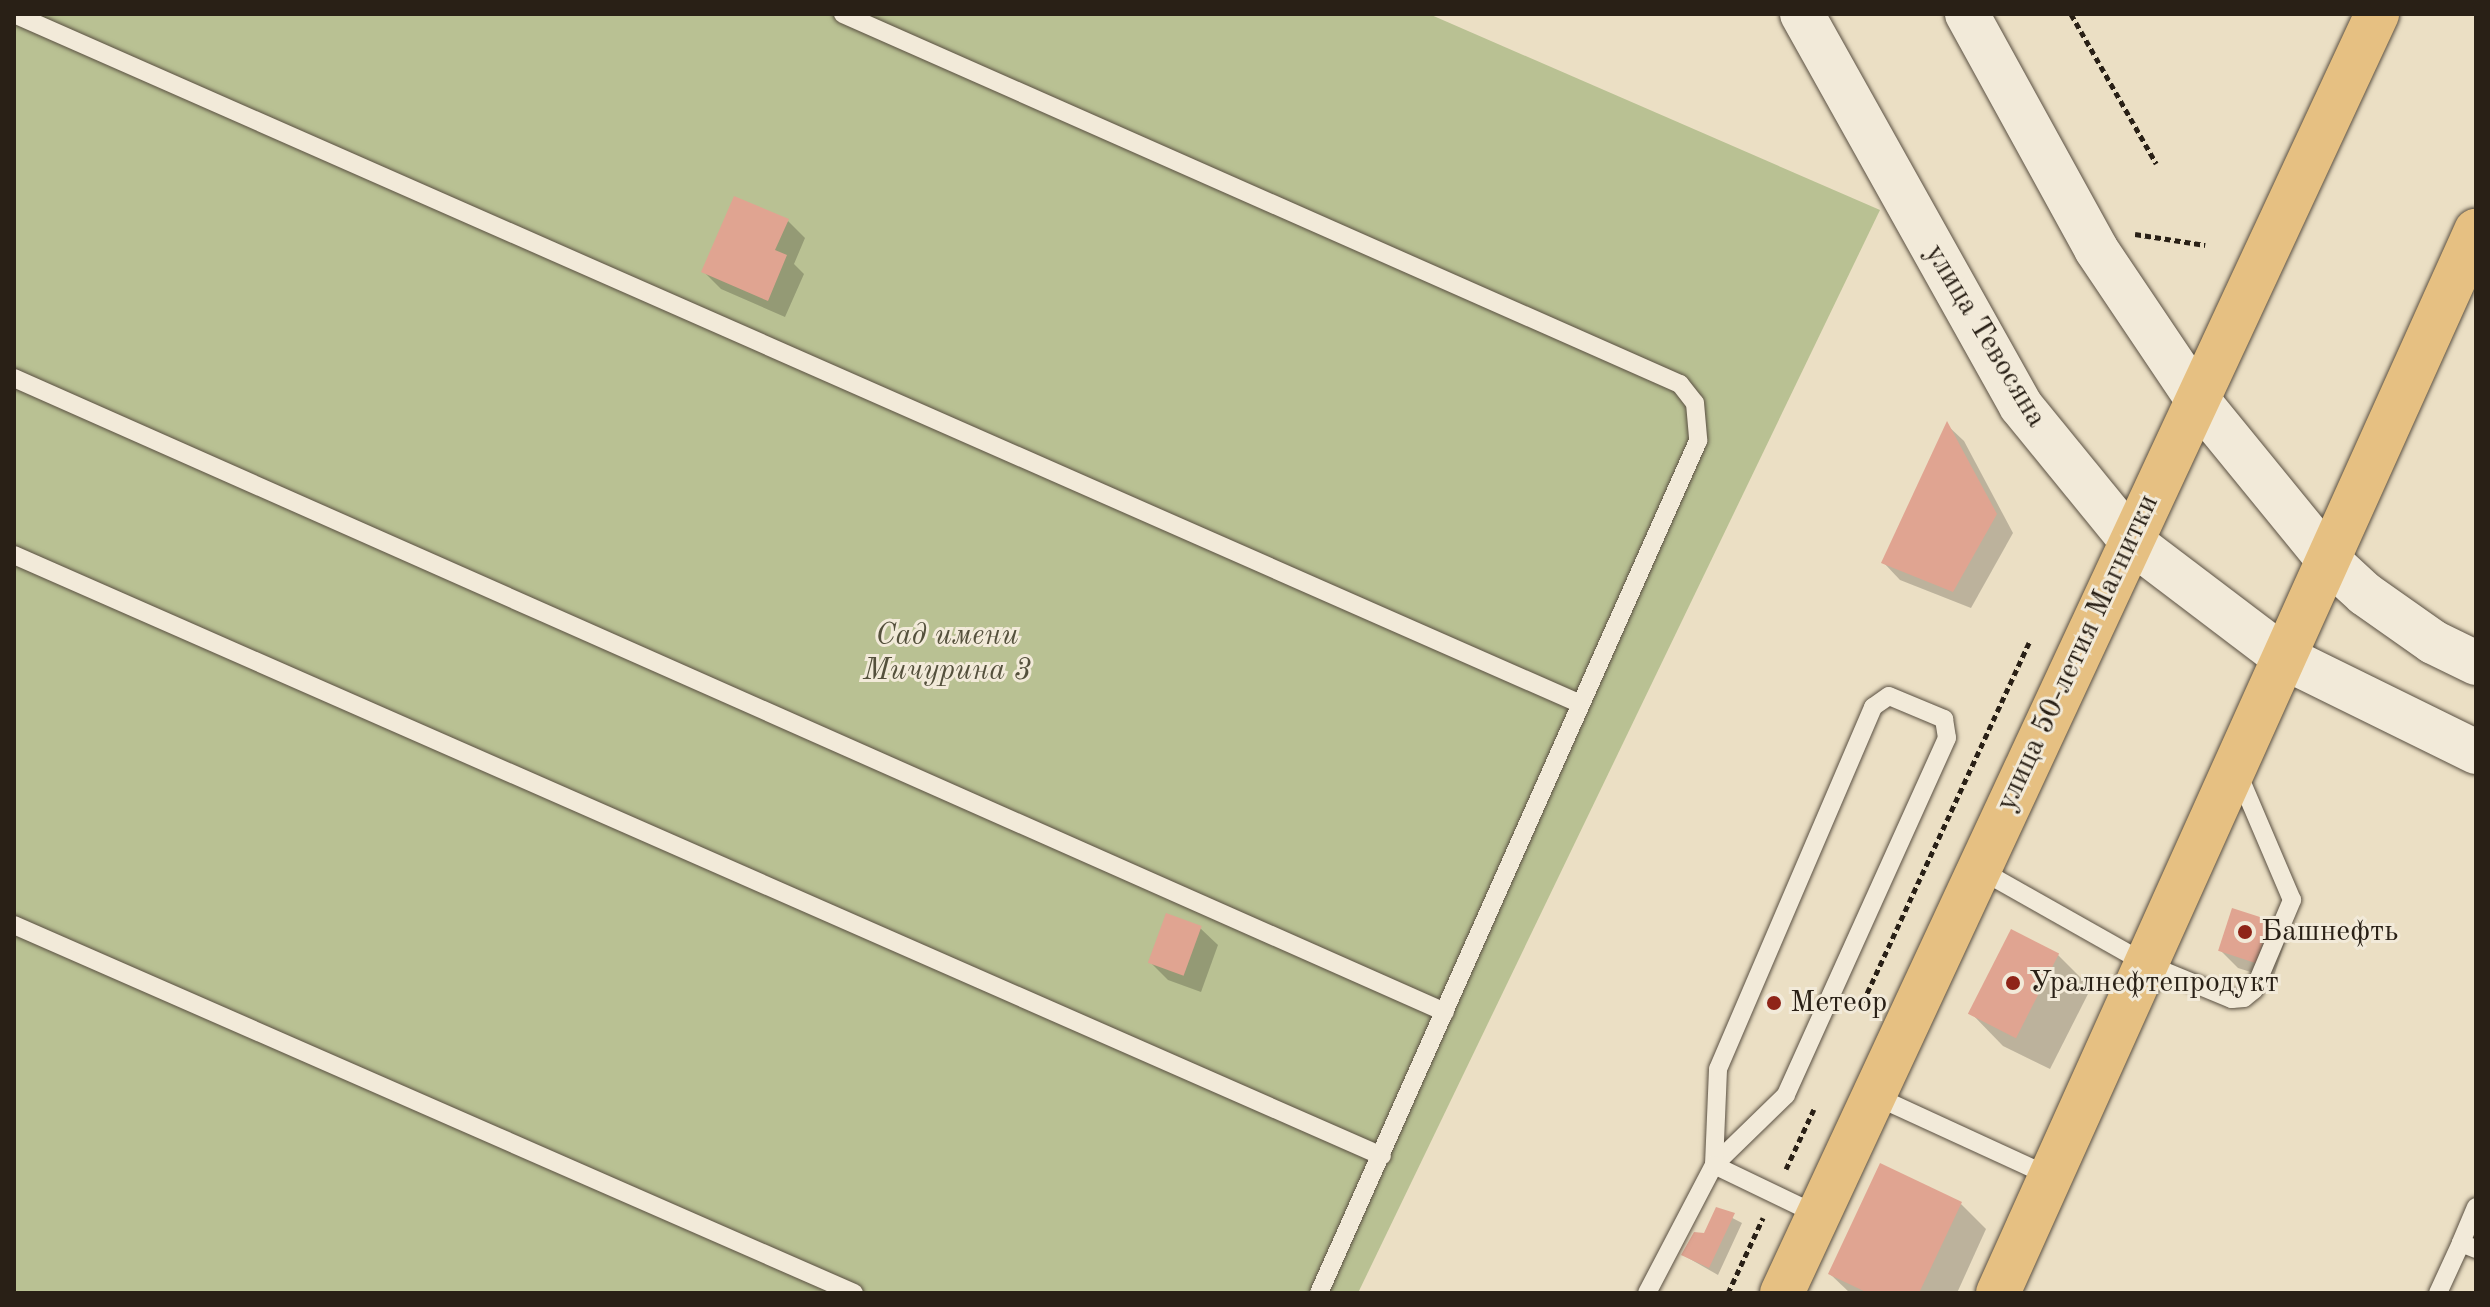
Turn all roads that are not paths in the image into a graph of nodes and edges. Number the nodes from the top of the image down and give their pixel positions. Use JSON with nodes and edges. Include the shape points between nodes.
{"nodes":[{"id":1,"x":14,"y":14,"type":"edge"},
{"id":2,"x":843,"y":14,"type":"edge"},
{"id":3,"x":1802,"y":14,"type":"edge"},
{"id":4,"x":1967,"y":14,"type":"edge"},
{"id":5,"x":2377,"y":14,"type":"edge"},
{"id":6,"x":2476,"y":231,"type":"edge"},
{"id":7,"x":14,"y":378,"type":"edge"},
{"id":8,"x":2196,"y":398,"type":"junction"},
{"id":9,"x":2132,"y":542,"type":"junction"},
{"id":10,"x":14,"y":555,"type":"edge"},
{"id":11,"x":2328,"y":560,"type":"junction"},
{"id":12,"x":2285,"y":658,"type":"junction"},
{"id":13,"x":2476,"y":663,"type":"edge"},
{"id":14,"x":1581,"y":704,"type":"junction"},
{"id":15,"x":2476,"y":752,"type":"edge"},
{"id":16,"x":2236,"y":769,"type":"junction"},
{"id":17,"x":1977,"y":868,"type":"junction"},
{"id":18,"x":14,"y":925,"type":"edge"},
{"id":19,"x":2147,"y":964,"type":"junction"},
{"id":20,"x":1445,"y":1012,"type":"junction"},
{"id":21,"x":1873,"y":1095,"type":"junction"},
{"id":22,"x":1382,"y":1156,"type":"junction"},
{"id":23,"x":1714,"y":1165,"type":"junction"},
{"id":24,"x":2051,"y":1177,"type":"junction"},
{"id":25,"x":2476,"y":1207,"type":"edge"},
{"id":26,"x":1818,"y":1215,"type":"junction"},
{"id":27,"x":2468,"y":1246,"type":"edge"},
{"id":28,"x":854,"y":1293,"type":"edge"},
{"id":29,"x":1319,"y":1293,"type":"edge"},
{"id":30,"x":1647,"y":1293,"type":"edge"},
{"id":31,"x":1782,"y":1293,"type":"edge"},
{"id":32,"x":1998,"y":1293,"type":"edge"},
{"id":33,"x":2438,"y":1293,"type":"edge"}],
"edges":[{"from":1,"to":14,"type":"lane"},
{"from":2,"to":14,"type":"lane","via":[[1680,384],[1695,403],[1698,441]]},
{"from":3,"to":9,"type":"main road","name":"улица Тевосяна","via":[[2021,406]]},
{"from":4,"to":8,"type":"main road","via":[[2096,249]]},
{"from":5,"to":8,"type":"main road","name":"улица 50-летия Магнитки"},
{"from":6,"to":11,"type":"main road"},
{"from":7,"to":20,"type":"lane"},
{"from":8,"to":9,"type":"main road","name":"улица 50-летия Магнитки"},
{"from":8,"to":11,"type":"main road"},
{"from":9,"to":12,"type":"main road","name":"улица Тевосяна"},
{"from":9,"to":17,"type":"main road","name":"улица 50-летия Магнитки"},
{"from":10,"to":22,"type":"lane"},
{"from":11,"to":12,"type":"main road"},
{"from":11,"to":13,"type":"main road","via":[[2376,602]]},
{"from":12,"to":15,"type":"main road","name":"улица Тевосяна"},
{"from":12,"to":16,"type":"main road"},
{"from":14,"to":20,"type":"lane"},
{"from":16,"to":19,"type":"main road"},
{"from":16,"to":19,"type":"lane","via":[[2291,896],[2290,910],[2254,990],[2232,999]]},
{"from":17,"to":19,"type":"lane"},
{"from":17,"to":21,"type":"main road","name":"улица 50-летия Магнитки"},
{"from":18,"to":28,"type":"lane"},
{"from":19,"to":24,"type":"main road"},
{"from":20,"to":22,"type":"lane"},
{"from":21,"to":24,"type":"lane"},
{"from":21,"to":26,"type":"main road","name":"улица 50-летия Магнитки"},
{"from":22,"to":29,"type":"lane"},
{"from":23,"to":23,"type":"lane","via":[[1718,1069],[1873,707],[1889,696],[1938,715],[1947,724],[1947,738],[1786,1095]]},
{"from":23,"to":26,"type":"lane"},
{"from":23,"to":30,"type":"lane"},
{"from":24,"to":32,"type":"main road"},
{"from":25,"to":27,"type":"lane"},
{"from":26,"to":31,"type":"main road","name":"улица 50-летия Магнитки"},
{"from":27,"to":33,"type":"lane"}]}
